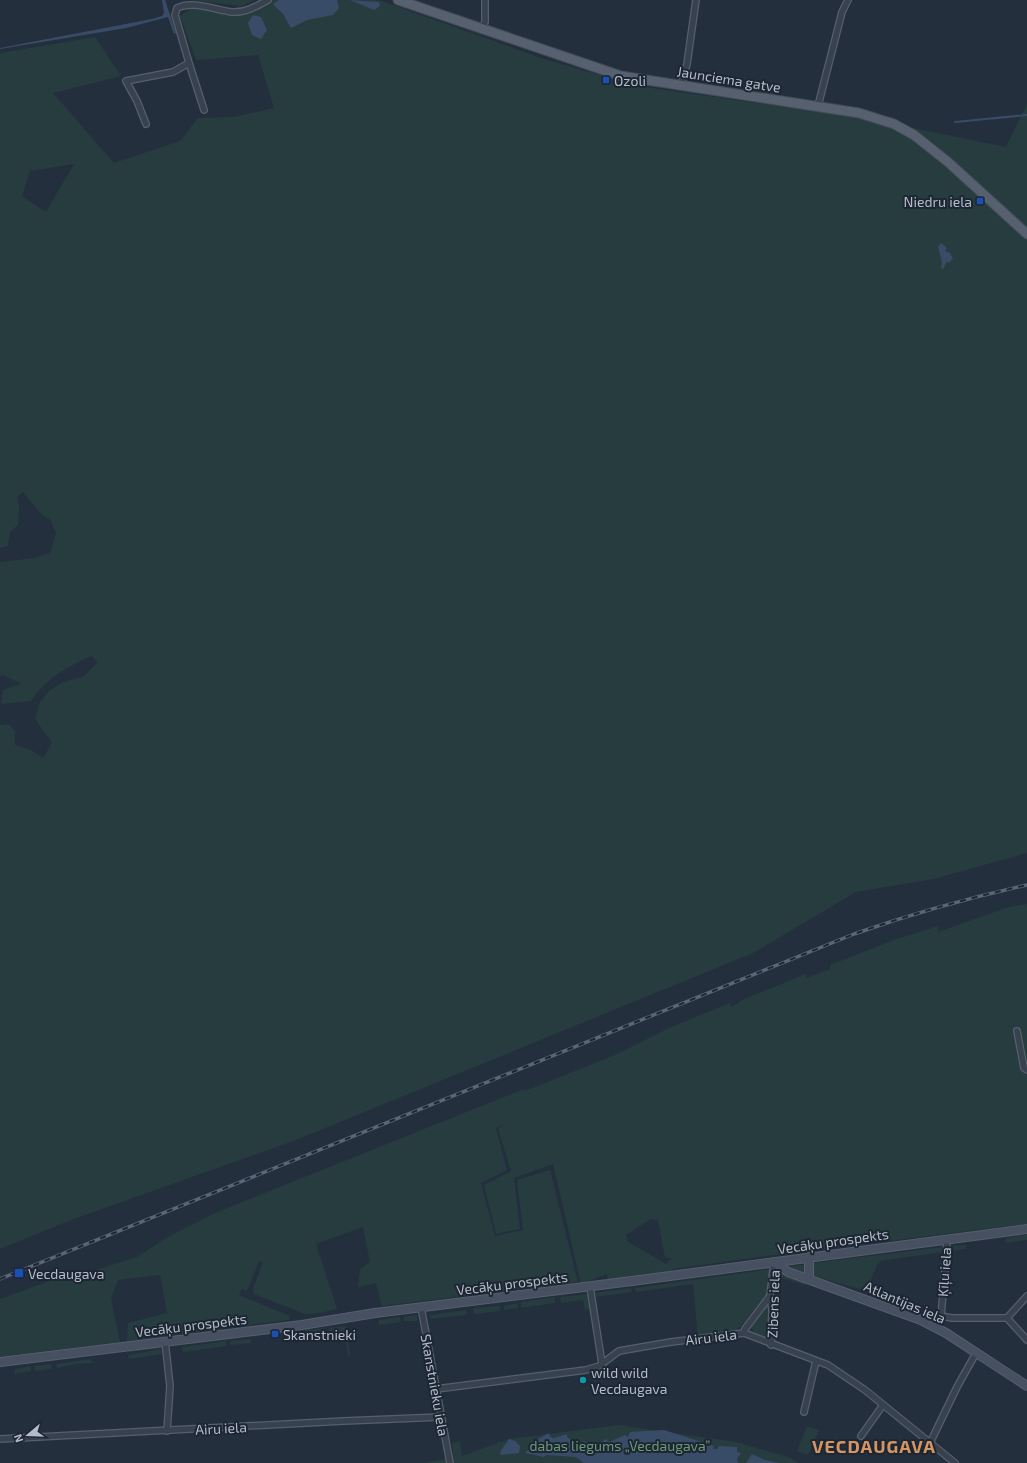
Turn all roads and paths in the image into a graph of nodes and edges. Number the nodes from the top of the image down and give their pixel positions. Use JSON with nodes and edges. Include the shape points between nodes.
{"nodes":[{"id":1,"x":268,"y":0,"type":"edge"},
{"id":2,"x":398,"y":0,"type":"edge"},
{"id":3,"x":485,"y":0,"type":"edge"},
{"id":4,"x":696,"y":0,"type":"edge"},
{"id":5,"x":848,"y":0,"type":"edge"},
{"id":6,"x":412,"y":3,"type":"edge"},
{"id":7,"x":482,"y":30,"type":"junction"},
{"id":8,"x":189,"y":63,"type":"junction"},
{"id":9,"x":681,"y":86,"type":"junction"},
{"id":10,"x":818,"y":106,"type":"junction"},
{"id":11,"x":204,"y":110,"type":"dead end"},
{"id":12,"x":146,"y":124,"type":"dead end"},
{"id":13,"x":1027,"y":234,"type":"edge"},
{"id":14,"x":1017,"y":1031,"type":"dead end"},
{"id":15,"x":1025,"y":1069,"type":"edge"},
{"id":16,"x":1027,"y":1229,"type":"edge"},
{"id":17,"x":946,"y":1240,"type":"junction"},
{"id":18,"x":808,"y":1257,"type":"junction"},
{"id":19,"x":777,"y":1264,"type":"junction"},
{"id":20,"x":809,"y":1278,"type":"junction"},
{"id":21,"x":590,"y":1287,"type":"junction"},
{"id":22,"x":770,"y":1296,"type":"junction"},
{"id":23,"x":1027,"y":1296,"type":"edge"},
{"id":24,"x":421,"y":1307,"type":"junction"},
{"id":25,"x":941,"y":1316,"type":"junction"},
{"id":26,"x":1007,"y":1318,"type":"junction"},
{"id":27,"x":936,"y":1327,"type":"junction"},
{"id":28,"x":744,"y":1333,"type":"junction"},
{"id":29,"x":1027,"y":1340,"type":"edge"},
{"id":30,"x":165,"y":1341,"type":"junction"},
{"id":31,"x":771,"y":1345,"type":"junction"},
{"id":32,"x":976,"y":1353,"type":"junction"},
{"id":33,"x":816,"y":1361,"type":"junction"},
{"id":34,"x":0,"y":1362,"type":"edge"},
{"id":35,"x":602,"y":1364,"type":"junction"},
{"id":36,"x":1027,"y":1386,"type":"edge"},
{"id":37,"x":436,"y":1388,"type":"junction"},
{"id":38,"x":883,"y":1405,"type":"junction"},
{"id":39,"x":804,"y":1412,"type":"dead end"},
{"id":40,"x":441,"y":1417,"type":"junction"},
{"id":41,"x":167,"y":1431,"type":"junction"},
{"id":42,"x":861,"y":1436,"type":"dead end"},
{"id":43,"x":0,"y":1439,"type":"edge"},
{"id":44,"x":930,"y":1443,"type":"junction"},
{"id":45,"x":450,"y":1463,"type":"edge"},
{"id":46,"x":955,"y":1463,"type":"edge"}],
"edges":[{"from":1,"to":8,"type":"street","via":[[253,8],[239,11],[201,5],[183,5],[177,8],[175,15]]},
{"from":2,"to":6,"type":"main road","name":"Jaunciema gatve"},
{"from":3,"to":7,"type":"street","via":[[485,22]]},
{"from":4,"to":9,"type":"street","via":[[687,64]]},
{"from":5,"to":10,"type":"street","via":[[842,12]]},
{"from":6,"to":7,"type":"main road","name":"Jaunciema gatve"},
{"from":7,"to":9,"type":"main road","name":"Jaunciema gatve","via":[[607,72]]},
{"from":8,"to":11,"type":"street"},
{"from":8,"to":12,"type":"street","via":[[173,72],[126,81]]},
{"from":9,"to":10,"type":"main road","name":"Jaunciema gatve"},
{"from":10,"to":13,"type":"main road","name":"Jaunciema gatve","via":[[875,118],[894,124],[914,135],[948,162]]},
{"from":14,"to":15,"type":"street"},
{"from":16,"to":17,"type":"main road","name":"Vecāķu prospekts"},
{"from":17,"to":18,"type":"main road","name":"Vecāķu prospekts"},
{"from":17,"to":25,"type":"street","name":"Ķīļu iela"},
{"from":18,"to":19,"type":"main road","name":"Vecāķu prospekts"},
{"from":18,"to":20,"type":"main road"},
{"from":19,"to":20,"type":"main road","name":"Atlantijas iela","via":[[788,1272]]},
{"from":19,"to":21,"type":"main road","name":"Vecāķu prospekts"},
{"from":19,"to":22,"type":"street","name":"Zibens iela"},
{"from":20,"to":27,"type":"main road","name":"Atlantijas iela","via":[[908,1314]]},
{"from":21,"to":24,"type":"main road","name":"Vecāķu prospekts"},
{"from":21,"to":35,"type":"street"},
{"from":22,"to":28,"type":"street"},
{"from":22,"to":31,"type":"street","name":"Zibens iela"},
{"from":23,"to":26,"type":"street"},
{"from":24,"to":30,"type":"main road","name":"Vecāķu prospekts","via":[[302,1325]]},
{"from":24,"to":37,"type":"street","name":"Skanstnieku iela"},
{"from":25,"to":26,"type":"street"},
{"from":25,"to":27,"type":"street","name":"Ķīļu iela"},
{"from":26,"to":29,"type":"street"},
{"from":27,"to":32,"type":"main road","name":"Atlantijas iela"},
{"from":28,"to":31,"type":"street","name":"Airu iela"},
{"from":28,"to":35,"type":"street","name":"Airu iela","via":[[619,1351]]},
{"from":30,"to":34,"type":"main road","name":"Vecāķu prospekts"},
{"from":30,"to":41,"type":"street","via":[[170,1386]]},
{"from":31,"to":33,"type":"street","name":"Airu iela"},
{"from":32,"to":36,"type":"main road","name":"Atlantijas iela"},
{"from":32,"to":44,"type":"street"},
{"from":33,"to":38,"type":"street","name":"Airu iela","via":[[840,1372]]},
{"from":33,"to":39,"type":"street"},
{"from":35,"to":37,"type":"street","name":"Airu iela","via":[[585,1370]]},
{"from":37,"to":40,"type":"street","name":"Skanstnieku iela"},
{"from":38,"to":42,"type":"street"},
{"from":38,"to":44,"type":"street","name":"Airu iela"},
{"from":40,"to":41,"type":"street","name":"Airu iela"},
{"from":40,"to":45,"type":"street","name":"Skanstnieku iela"},
{"from":41,"to":43,"type":"street","name":"Airu iela"},
{"from":44,"to":46,"type":"street","name":"Airu iela"}]}
